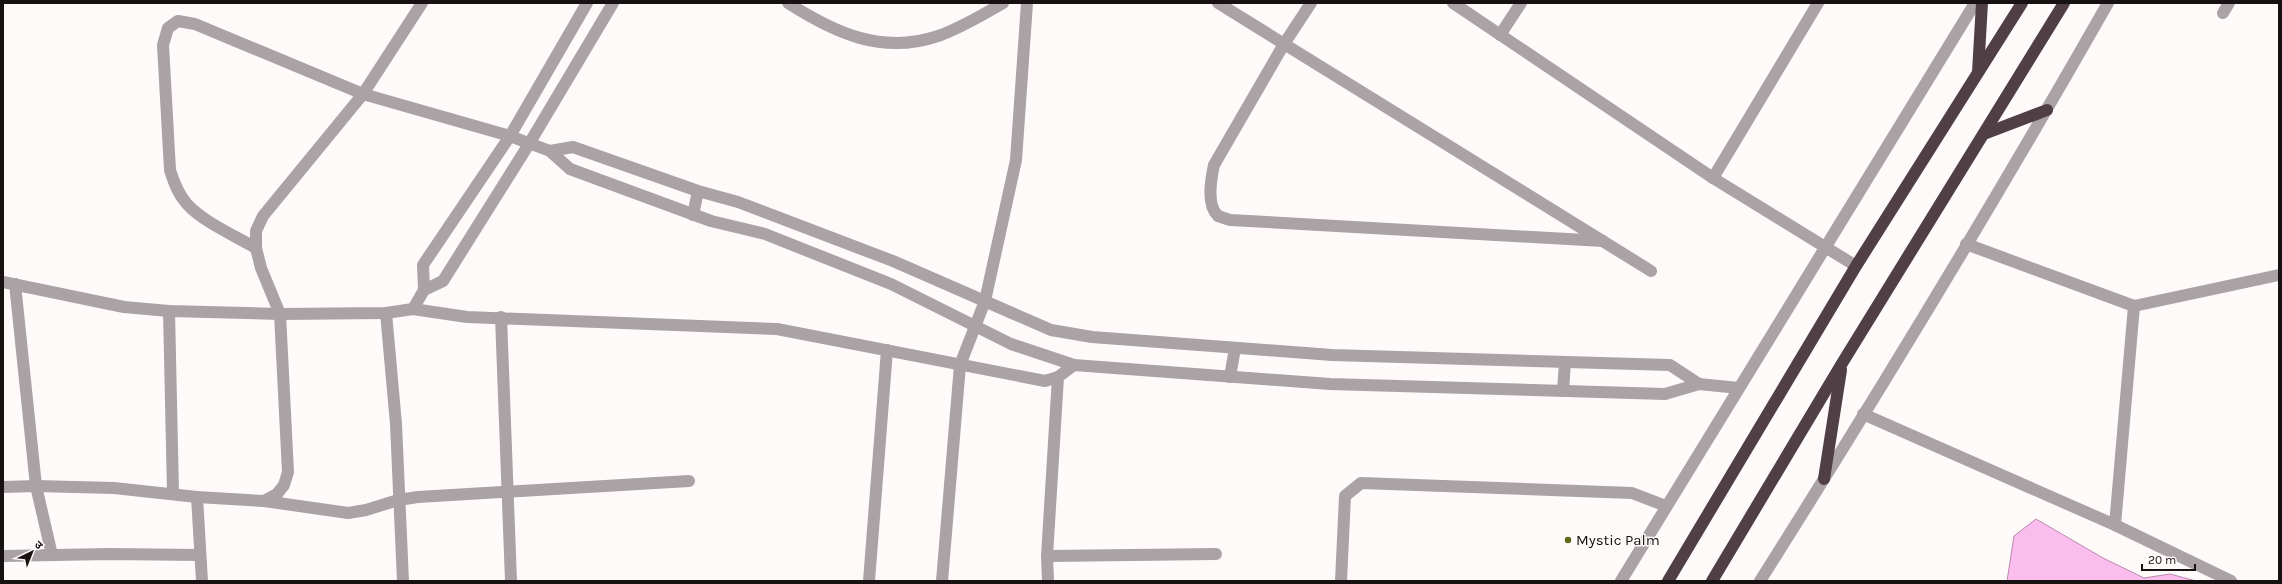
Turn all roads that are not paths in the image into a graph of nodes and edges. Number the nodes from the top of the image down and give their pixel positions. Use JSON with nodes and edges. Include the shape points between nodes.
{"nodes":[{"id":1,"x":422,"y":3,"type":"edge"},
{"id":2,"x":587,"y":3,"type":"edge"},
{"id":3,"x":613,"y":3,"type":"edge"},
{"id":4,"x":1004,"y":3,"type":"edge"},
{"id":5,"x":1027,"y":3,"type":"edge"},
{"id":6,"x":1218,"y":3,"type":"edge"},
{"id":7,"x":1311,"y":3,"type":"edge"},
{"id":8,"x":1454,"y":3,"type":"edge"},
{"id":9,"x":1521,"y":3,"type":"edge"},
{"id":10,"x":1818,"y":3,"type":"edge"},
{"id":11,"x":1975,"y":3,"type":"edge"},
{"id":12,"x":1982,"y":3,"type":"edge"},
{"id":13,"x":2022,"y":3,"type":"edge"},
{"id":14,"x":2064,"y":3,"type":"edge"},
{"id":15,"x":2108,"y":3,"type":"edge"},
{"id":16,"x":795,"y":5,"type":"edge"},
{"id":17,"x":1500,"y":35,"type":"junction"},
{"id":18,"x":1284,"y":44,"type":"junction"},
{"id":19,"x":1978,"y":73,"type":"junction"},
{"id":20,"x":363,"y":94,"type":"junction"},
{"id":21,"x":2047,"y":110,"type":"junction"},
{"id":22,"x":1984,"y":134,"type":"junction"},
{"id":23,"x":510,"y":136,"type":"junction"},
{"id":24,"x":529,"y":144,"type":"junction"},
{"id":25,"x":550,"y":151,"type":"junction"},
{"id":26,"x":1713,"y":178,"type":"junction"},
{"id":27,"x":698,"y":190,"type":"junction"},
{"id":28,"x":693,"y":215,"type":"junction"},
{"id":29,"x":1603,"y":241,"type":"junction"},
{"id":30,"x":1966,"y":244,"type":"junction"},
{"id":31,"x":1825,"y":246,"type":"junction"},
{"id":32,"x":256,"y":248,"type":"junction"},
{"id":33,"x":1856,"y":266,"type":"junction"},
{"id":34,"x":1651,"y":271,"type":"dead end"},
{"id":35,"x":2279,"y":275,"type":"edge"},
{"id":36,"x":3,"y":282,"type":"edge"},
{"id":37,"x":15,"y":284,"type":"junction"},
{"id":38,"x":424,"y":290,"type":"junction"},
{"id":39,"x":985,"y":301,"type":"junction"},
{"id":40,"x":2134,"y":306,"type":"junction"},
{"id":41,"x":413,"y":309,"type":"junction"},
{"id":42,"x":169,"y":311,"type":"junction"},
{"id":43,"x":386,"y":312,"type":"junction"},
{"id":44,"x":280,"y":314,"type":"junction"},
{"id":45,"x":501,"y":317,"type":"junction"},
{"id":46,"x":975,"y":325,"type":"junction"},
{"id":47,"x":1235,"y":348,"type":"junction"},
{"id":48,"x":887,"y":350,"type":"junction"},
{"id":49,"x":1565,"y":362,"type":"junction"},
{"id":50,"x":960,"y":365,"type":"junction"},
{"id":51,"x":1074,"y":365,"type":"junction"},
{"id":52,"x":1841,"y":365,"type":"junction"},
{"id":53,"x":1058,"y":377,"type":"junction"},
{"id":54,"x":1230,"y":377,"type":"junction"},
{"id":55,"x":1699,"y":384,"type":"junction"},
{"id":56,"x":1739,"y":388,"type":"junction"},
{"id":57,"x":1563,"y":391,"type":"junction"},
{"id":58,"x":1863,"y":414,"type":"junction"},
{"id":59,"x":1824,"y":480,"type":"junction"},
{"id":60,"x":689,"y":482,"type":"dead end"},
{"id":61,"x":36,"y":486,"type":"junction"},
{"id":62,"x":3,"y":487,"type":"edge"},
{"id":63,"x":506,"y":491,"type":"junction"},
{"id":64,"x":174,"y":493,"type":"junction"},
{"id":65,"x":197,"y":497,"type":"junction"},
{"id":66,"x":264,"y":500,"type":"junction"},
{"id":67,"x":398,"y":500,"type":"junction"},
{"id":68,"x":1666,"y":506,"type":"junction"},
{"id":69,"x":2115,"y":525,"type":"junction"},
{"id":70,"x":1216,"y":554,"type":"dead end"},
{"id":71,"x":52,"y":555,"type":"junction"},
{"id":72,"x":200,"y":555,"type":"junction"},
{"id":73,"x":3,"y":556,"type":"edge"},
{"id":74,"x":1048,"y":556,"type":"junction"},
{"id":75,"x":202,"y":581,"type":"edge"},
{"id":76,"x":404,"y":581,"type":"edge"},
{"id":77,"x":511,"y":581,"type":"edge"},
{"id":78,"x":869,"y":581,"type":"edge"},
{"id":79,"x":942,"y":581,"type":"edge"},
{"id":80,"x":1048,"y":581,"type":"edge"},
{"id":81,"x":1342,"y":581,"type":"edge"},
{"id":82,"x":1621,"y":581,"type":"edge"},
{"id":83,"x":1668,"y":581,"type":"edge"},
{"id":84,"x":1712,"y":581,"type":"edge"},
{"id":85,"x":1760,"y":581,"type":"edge"},
{"id":86,"x":2231,"y":581,"type":"edge"}],
"edges":[{"from":1,"to":20,"type":"street"},
{"from":2,"to":23,"type":"street"},
{"from":3,"to":24,"type":"street"},
{"from":4,"to":16,"type":"street","via":[[970,22],[937,36],[899,44],[868,42],[833,28]]},
{"from":5,"to":39,"type":"street","via":[[1016,160]]},
{"from":6,"to":18,"type":"street"},
{"from":7,"to":18,"type":"street"},
{"from":8,"to":17,"type":"street"},
{"from":9,"to":17,"type":"street"},
{"from":10,"to":26,"type":"street"},
{"from":11,"to":31,"type":"street"},
{"from":12,"to":19,"type":"highway"},
{"from":13,"to":19,"type":"highway"},
{"from":14,"to":22,"type":"highway"},
{"from":15,"to":21,"type":"street"},
{"from":17,"to":26,"type":"street"},
{"from":18,"to":29,"type":"street"},
{"from":18,"to":29,"type":"street","via":[[1214,165],[1211,179],[1212,204],[1218,216],[1230,220]]},
{"from":19,"to":33,"type":"highway"},
{"from":20,"to":23,"type":"street"},
{"from":20,"to":32,"type":"street","via":[[263,216],[256,231]]},
{"from":20,"to":32,"type":"street","via":[[195,24],[178,21],[168,28],[163,53],[170,170],[176,190],[187,204],[201,215]]},
{"from":21,"to":22,"type":"highway"},
{"from":21,"to":30,"type":"street"},
{"from":22,"to":52,"type":"highway"},
{"from":23,"to":24,"type":"street"},
{"from":23,"to":38,"type":"street","via":[[422,265]]},
{"from":24,"to":25,"type":"street"},
{"from":24,"to":38,"type":"street","via":[[443,281]]},
{"from":25,"to":27,"type":"street","via":[[574,147]]},
{"from":25,"to":28,"type":"street","via":[[570,169]]},
{"from":26,"to":31,"type":"street"},
{"from":27,"to":28,"type":"street"},
{"from":27,"to":39,"type":"street","via":[[738,202],[893,261]]},
{"from":28,"to":46,"type":"street","via":[[765,234],[891,284]]},
{"from":29,"to":34,"type":"street"},
{"from":30,"to":40,"type":"street"},
{"from":30,"to":58,"type":"street"},
{"from":31,"to":33,"type":"street"},
{"from":31,"to":56,"type":"street"},
{"from":32,"to":44,"type":"street","via":[[261,268]]},
{"from":33,"to":83,"type":"highway"},
{"from":35,"to":40,"type":"street"},
{"from":36,"to":37,"type":"street"},
{"from":37,"to":42,"type":"street","via":[[124,307]]},
{"from":37,"to":61,"type":"street"},
{"from":38,"to":41,"type":"street"},
{"from":39,"to":46,"type":"street"},
{"from":39,"to":47,"type":"street","via":[[1050,330],[1092,337]]},
{"from":40,"to":69,"type":"street"},
{"from":41,"to":43,"type":"street"},
{"from":41,"to":45,"type":"street","via":[[467,317]]},
{"from":42,"to":44,"type":"street"},
{"from":42,"to":64,"type":"street"},
{"from":43,"to":44,"type":"street"},
{"from":43,"to":67,"type":"street","via":[[396,424]]},
{"from":44,"to":66,"type":"street","via":[[288,472],[284,485],[277,494]]},
{"from":45,"to":48,"type":"street","via":[[778,329]]},
{"from":45,"to":63,"type":"street"},
{"from":46,"to":50,"type":"street"},
{"from":46,"to":51,"type":"street","via":[[1011,344]]},
{"from":47,"to":49,"type":"street","via":[[1332,355]]},
{"from":47,"to":54,"type":"street"},
{"from":48,"to":50,"type":"street"},
{"from":48,"to":78,"type":"street"},
{"from":49,"to":55,"type":"street","via":[[1670,365]]},
{"from":49,"to":57,"type":"street"},
{"from":50,"to":53,"type":"street","via":[[1045,381]]},
{"from":50,"to":79,"type":"street"},
{"from":51,"to":53,"type":"street"},
{"from":51,"to":54,"type":"street"},
{"from":52,"to":59,"type":"highway"},
{"from":52,"to":84,"type":"highway"},
{"from":53,"to":74,"type":"street"},
{"from":54,"to":57,"type":"street","via":[[1330,384]]},
{"from":55,"to":56,"type":"street"},
{"from":55,"to":57,"type":"street","via":[[1665,394]]},
{"from":56,"to":68,"type":"street"},
{"from":58,"to":59,"type":"street"},
{"from":58,"to":69,"type":"street"},
{"from":59,"to":85,"type":"street"},
{"from":60,"to":63,"type":"street"},
{"from":61,"to":62,"type":"street"},
{"from":61,"to":64,"type":"street"},
{"from":61,"to":71,"type":"street"},
{"from":63,"to":67,"type":"street"},
{"from":63,"to":77,"type":"street"},
{"from":64,"to":65,"type":"street"},
{"from":65,"to":66,"type":"street"},
{"from":65,"to":72,"type":"street"},
{"from":66,"to":67,"type":"street","via":[[348,513]]},
{"from":67,"to":76,"type":"street"},
{"from":68,"to":81,"type":"street","via":[[1632,493],[1361,483],[1345,496]]},
{"from":68,"to":82,"type":"street"},
{"from":69,"to":86,"type":"street"},
{"from":70,"to":74,"type":"street"},
{"from":71,"to":72,"type":"street"},
{"from":71,"to":73,"type":"street"},
{"from":72,"to":75,"type":"street"},
{"from":74,"to":80,"type":"street"}]}
